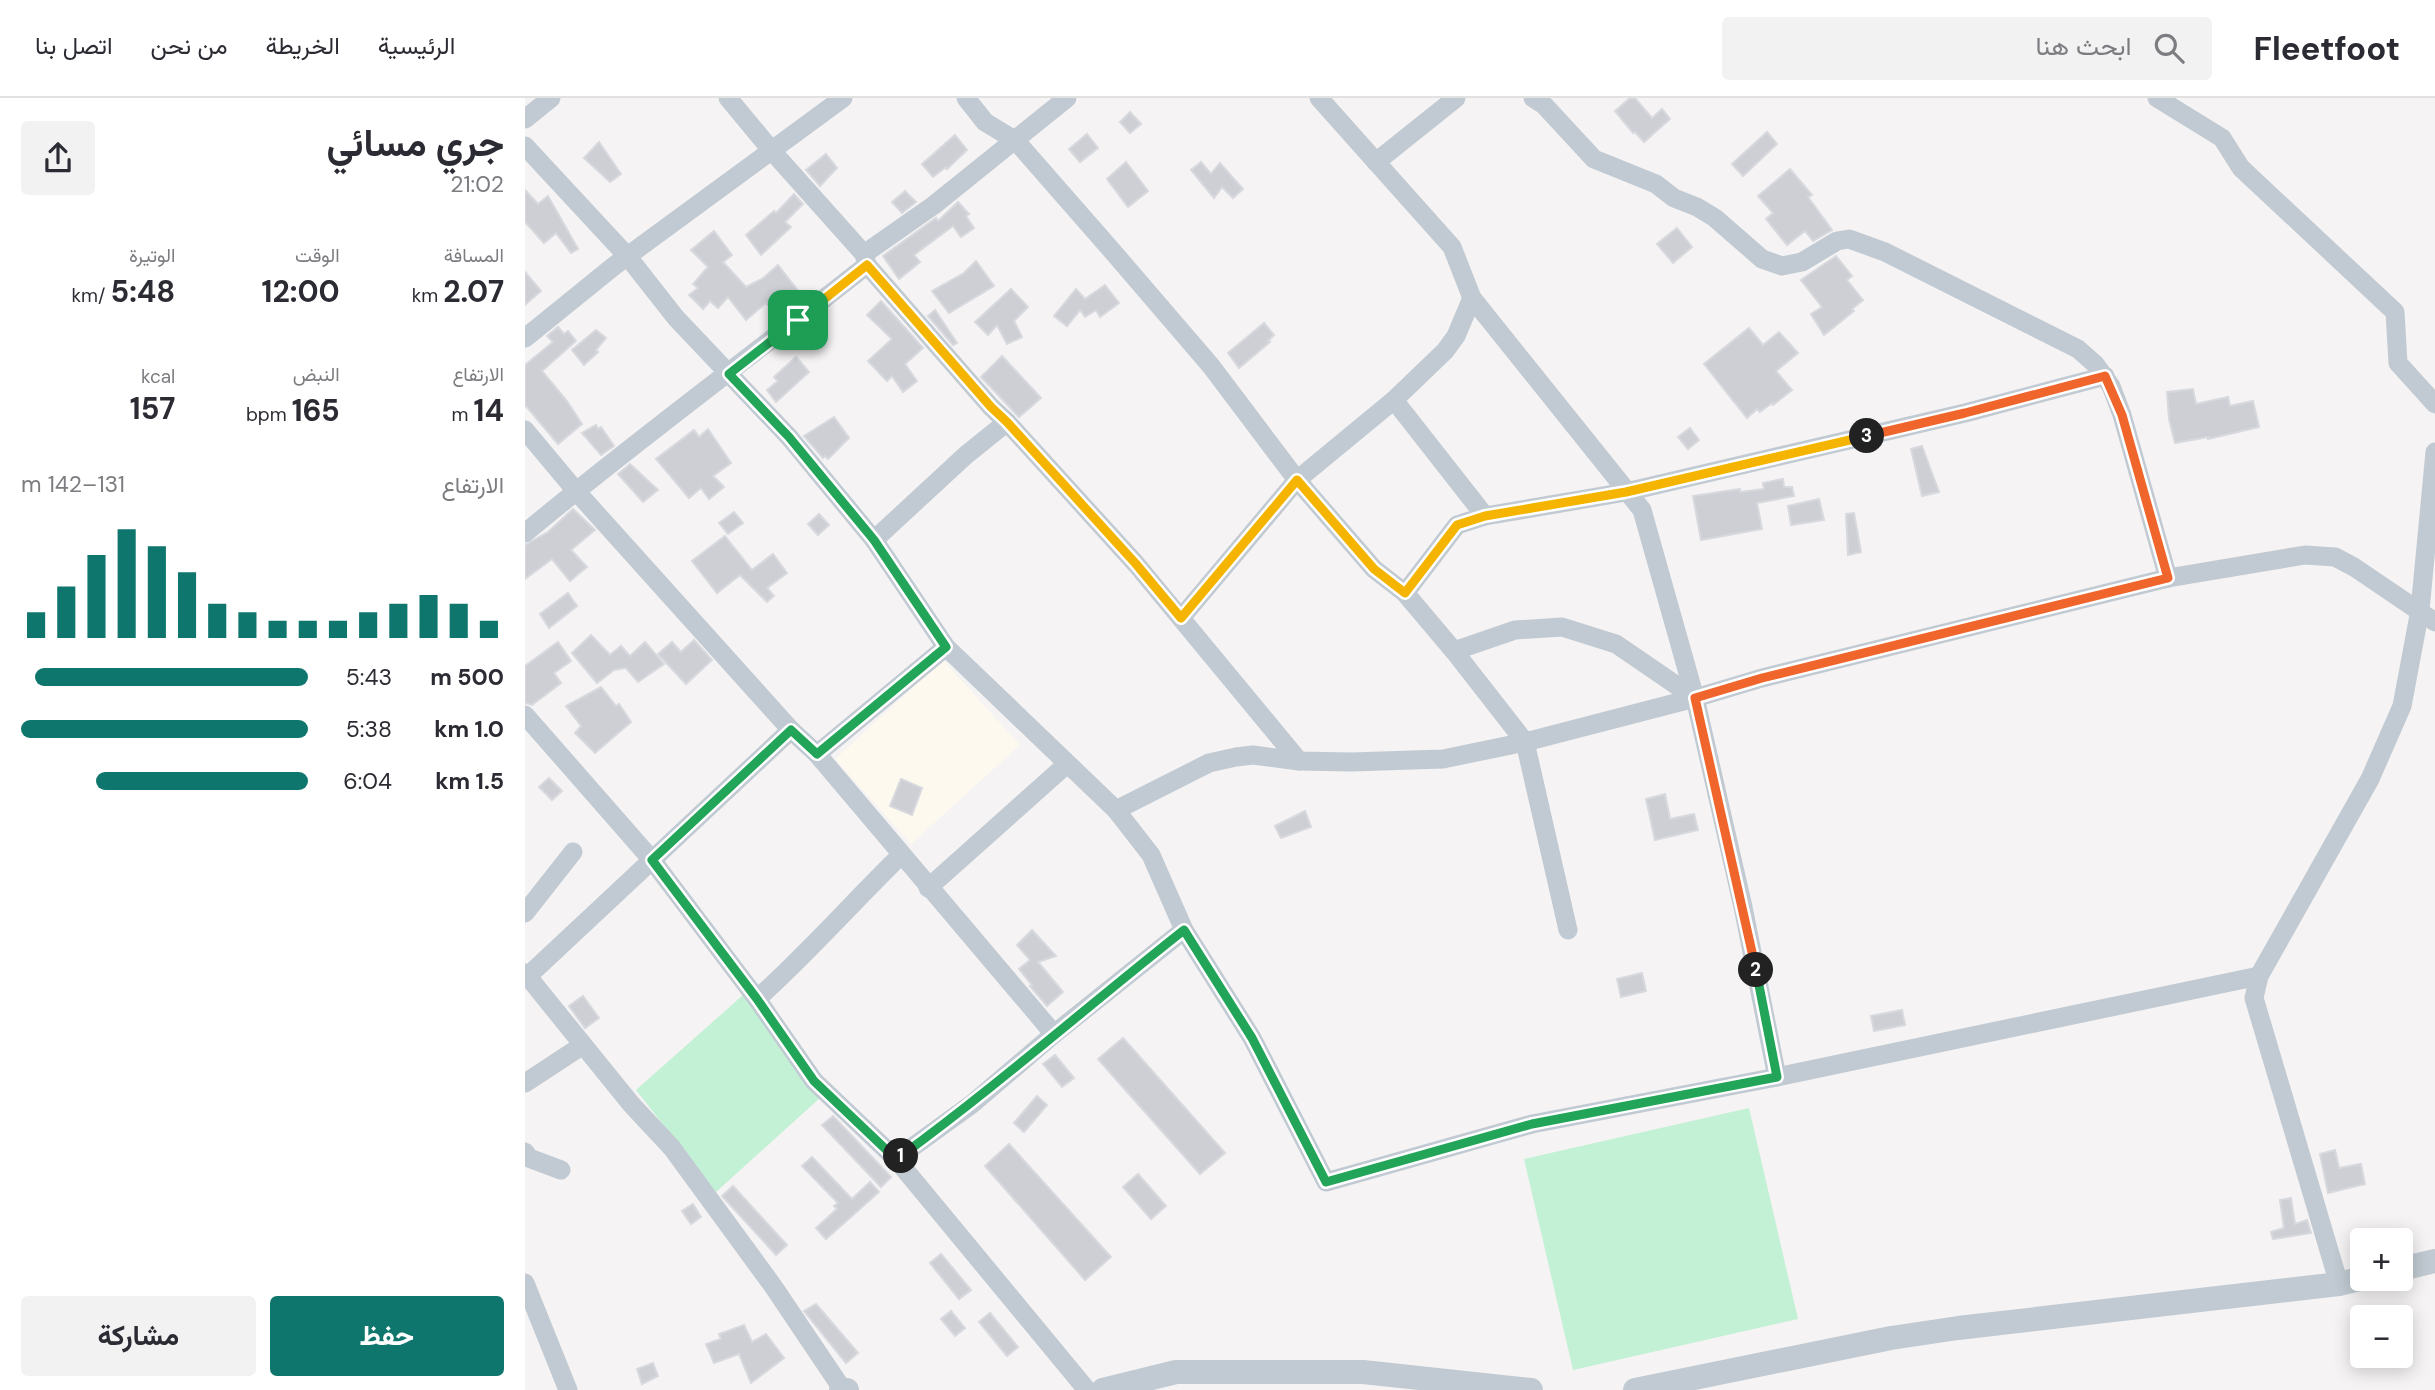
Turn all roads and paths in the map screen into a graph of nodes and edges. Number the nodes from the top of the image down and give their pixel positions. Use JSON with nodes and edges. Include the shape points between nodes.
{"nodes":[{"id":1,"x":551,"y":98,"type":"edge"},
{"id":2,"x":728,"y":98,"type":"edge"},
{"id":3,"x":843,"y":98,"type":"edge"},
{"id":4,"x":966,"y":98,"type":"edge"},
{"id":5,"x":1067,"y":98,"type":"edge"},
{"id":6,"x":1319,"y":98,"type":"edge"},
{"id":7,"x":1456,"y":98,"type":"edge"},
{"id":8,"x":2157,"y":98,"type":"edge"},
{"id":9,"x":1542,"y":100,"type":"edge"},
{"id":10,"x":525,"y":119,"type":"edge"},
{"id":11,"x":1016,"y":141,"type":"junction"},
{"id":12,"x":525,"y":146,"type":"edge"},
{"id":13,"x":772,"y":151,"type":"junction"},
{"id":14,"x":1376,"y":162,"type":"junction"},
{"id":15,"x":628,"y":257,"type":"junction"},
{"id":16,"x":866,"y":260,"type":"junction"},
{"id":17,"x":1472,"y":298,"type":"junction"},
{"id":18,"x":525,"y":338,"type":"edge"},
{"id":19,"x":729,"y":374,"type":"junction"},
{"id":20,"x":2105,"y":376,"type":"junction"},
{"id":21,"x":1394,"y":400,"type":"junction"},
{"id":22,"x":2435,"y":404,"type":"edge"},
{"id":23,"x":1007,"y":422,"type":"junction"},
{"id":24,"x":525,"y":430,"type":"edge"},
{"id":25,"x":2435,"y":452,"type":"edge"},
{"id":26,"x":1297,"y":480,"type":"junction"},
{"id":27,"x":576,"y":491,"type":"junction"},
{"id":28,"x":1626,"y":492,"type":"junction"},
{"id":29,"x":1485,"y":516,"type":"junction"},
{"id":30,"x":525,"y":533,"type":"edge"},
{"id":31,"x":874,"y":540,"type":"junction"},
{"id":32,"x":2168,"y":578,"type":"junction"},
{"id":33,"x":1405,"y":593,"type":"junction"},
{"id":34,"x":2427,"y":616,"type":"edge"},
{"id":35,"x":1181,"y":618,"type":"junction"},
{"id":36,"x":946,"y":647,"type":"junction"},
{"id":37,"x":1454,"y":651,"type":"junction"},
{"id":38,"x":1695,"y":698,"type":"junction"},
{"id":39,"x":525,"y":715,"type":"edge"},
{"id":40,"x":791,"y":730,"type":"junction"},
{"id":41,"x":1525,"y":742,"type":"junction"},
{"id":42,"x":817,"y":754,"type":"junction"},
{"id":43,"x":1299,"y":761,"type":"junction"},
{"id":44,"x":1067,"y":764,"type":"junction"},
{"id":45,"x":1116,"y":810,"type":"junction"},
{"id":46,"x":573,"y":852,"type":"dead end"},
{"id":47,"x":901,"y":855,"type":"junction"},
{"id":48,"x":652,"y":860,"type":"junction"},
{"id":49,"x":928,"y":888,"type":"junction"},
{"id":50,"x":525,"y":913,"type":"edge"},
{"id":51,"x":1184,"y":930,"type":"junction"},
{"id":52,"x":1569,"y":930,"type":"dead end"},
{"id":53,"x":526,"y":975,"type":"edge"},
{"id":54,"x":2259,"y":976,"type":"junction"},
{"id":55,"x":757,"y":999,"type":"junction"},
{"id":56,"x":1053,"y":1034,"type":"junction"},
{"id":57,"x":583,"y":1045,"type":"junction"},
{"id":58,"x":1777,"y":1077,"type":"junction"},
{"id":59,"x":525,"y":1083,"type":"edge"},
{"id":60,"x":525,"y":1152,"type":"edge"},
{"id":61,"x":896,"y":1159,"type":"junction"},
{"id":62,"x":561,"y":1170,"type":"dead end"},
{"id":63,"x":2435,"y":1261,"type":"edge"},
{"id":64,"x":2413,"y":1266,"type":"edge"},
{"id":65,"x":2350,"y":1278,"type":"edge"},
{"id":66,"x":2350,"y":1281,"type":"edge"},
{"id":67,"x":525,"y":1283,"type":"edge"},
{"id":68,"x":568,"y":1390,"type":"edge"},
{"id":69,"x":843,"y":1390,"type":"edge"},
{"id":70,"x":1087,"y":1390,"type":"edge"},
{"id":71,"x":1103,"y":1390,"type":"edge"},
{"id":72,"x":1531,"y":1390,"type":"edge"},
{"id":73,"x":1635,"y":1390,"type":"edge"}],
"edges":[{"from":1,"to":10,"type":"street"},
{"from":2,"to":13,"type":"street"},
{"from":3,"to":13,"type":"street"},
{"from":4,"to":11,"type":"street","via":[[985,122]]},
{"from":5,"to":11,"type":"street"},
{"from":6,"to":14,"type":"street"},
{"from":7,"to":14,"type":"street"},
{"from":8,"to":22,"type":"street","via":[[2222,138],[2241,168],[2395,312],[2397,362]]},
{"from":9,"to":20,"type":"street","via":[[1594,159],[1656,184],[1697,207],[1762,259],[1782,266],[1810,259],[1837,241],[1861,243],[2078,349]]},
{"from":11,"to":16,"type":"street"},
{"from":11,"to":26,"type":"street","via":[[1211,366]]},
{"from":12,"to":15,"type":"street"},
{"from":13,"to":15,"type":"street"},
{"from":13,"to":16,"type":"street"},
{"from":14,"to":17,"type":"street","via":[[1452,247]]},
{"from":15,"to":18,"type":"street"},
{"from":15,"to":19,"type":"street","via":[[675,318]]},
{"from":16,"to":19,"type":"street"},
{"from":16,"to":23,"type":"street"},
{"from":17,"to":21,"type":"street","via":[[1445,351]]},
{"from":17,"to":28,"type":"street"},
{"from":19,"to":27,"type":"street"},
{"from":19,"to":31,"type":"street","via":[[789,437]]},
{"from":20,"to":28,"type":"street"},
{"from":20,"to":32,"type":"street","via":[[2122,415]]},
{"from":21,"to":26,"type":"street"},
{"from":21,"to":29,"type":"street"},
{"from":23,"to":31,"type":"street"},
{"from":23,"to":35,"type":"street"},
{"from":24,"to":27,"type":"street"},
{"from":25,"to":34,"type":"street"},
{"from":26,"to":33,"type":"street","via":[[1374,569]]},
{"from":26,"to":35,"type":"street"},
{"from":27,"to":30,"type":"street"},
{"from":27,"to":40,"type":"street"},
{"from":28,"to":29,"type":"street"},
{"from":28,"to":38,"type":"street","via":[[1642,510]]},
{"from":29,"to":33,"type":"street","via":[[1457,525]]},
{"from":31,"to":36,"type":"street"},
{"from":32,"to":34,"type":"street","via":[[2305,555],[2335,557]]},
{"from":32,"to":38,"type":"street"},
{"from":33,"to":37,"type":"street"},
{"from":34,"to":54,"type":"street","via":[[2402,706],[2370,779]]},
{"from":35,"to":43,"type":"street"},
{"from":36,"to":42,"type":"street"},
{"from":36,"to":44,"type":"street"},
{"from":37,"to":38,"type":"street","via":[[1515,630],[1562,627],[1616,644]]},
{"from":37,"to":41,"type":"street"},
{"from":38,"to":41,"type":"street"},
{"from":38,"to":58,"type":"street"},
{"from":39,"to":48,"type":"street"},
{"from":40,"to":42,"type":"street"},
{"from":40,"to":48,"type":"street"},
{"from":41,"to":43,"type":"street","via":[[1443,759]]},
{"from":41,"to":52,"type":"street"},
{"from":42,"to":47,"type":"street"},
{"from":43,"to":45,"type":"street","via":[[1253,755],[1209,763]]},
{"from":44,"to":45,"type":"street"},
{"from":44,"to":49,"type":"street"},
{"from":45,"to":51,"type":"street","via":[[1151,855]]},
{"from":46,"to":50,"type":"street"},
{"from":47,"to":49,"type":"street"},
{"from":47,"to":55,"type":"street"},
{"from":48,"to":53,"type":"street"},
{"from":48,"to":55,"type":"street"},
{"from":49,"to":56,"type":"street"},
{"from":51,"to":56,"type":"street"},
{"from":51,"to":58,"type":"street","via":[[1252,1038],[1326,1182],[1532,1124]]},
{"from":53,"to":57,"type":"street"},
{"from":54,"to":58,"type":"street"},
{"from":54,"to":65,"type":"street","via":[[2253,998]]},
{"from":55,"to":61,"type":"street","via":[[814,1081]]},
{"from":56,"to":61,"type":"street","via":[[972,1104]]},
{"from":57,"to":59,"type":"street"},
{"from":57,"to":69,"type":"street","via":[[672,1148]]},
{"from":60,"to":62,"type":"street","via":[[529,1158]]},
{"from":61,"to":70,"type":"street"},
{"from":63,"to":64,"type":"street"},
{"from":66,"to":73,"type":"street","via":[[1891,1338]]},
{"from":67,"to":68,"type":"street"},
{"from":71,"to":72,"type":"street","via":[[1176,1372],[1363,1372]]}]}
